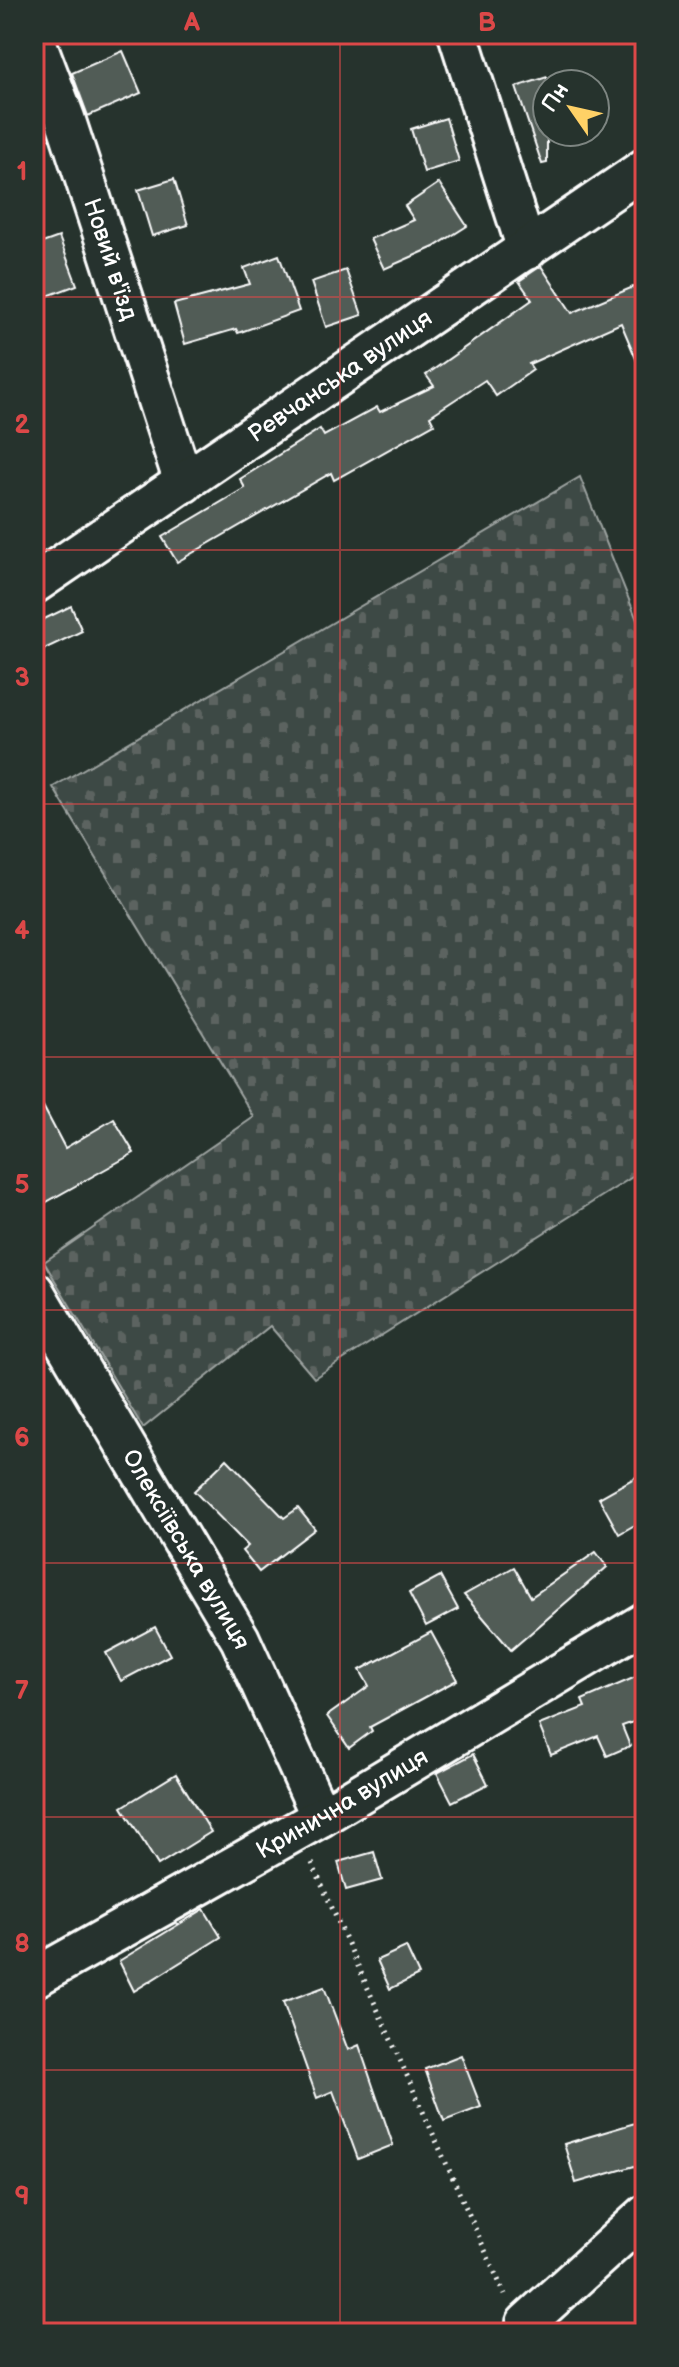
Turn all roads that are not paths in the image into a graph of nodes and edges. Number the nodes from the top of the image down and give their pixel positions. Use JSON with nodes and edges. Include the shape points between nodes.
{"nodes":[{"id":1,"x":458,"y":34,"type":"edge"},
{"id":2,"x":34,"y":36,"type":"edge"},
{"id":3,"x":645,"y":168,"type":"edge"},
{"id":4,"x":527,"y":250,"type":"junction"},
{"id":5,"x":184,"y":483,"type":"junction"},
{"id":6,"x":34,"y":584,"type":"edge"},
{"id":7,"x":34,"y":1291,"type":"edge"},
{"id":8,"x":645,"y":1622,"type":"edge"},
{"id":9,"x":309,"y":1823,"type":"junction"},
{"id":10,"x":34,"y":1978,"type":"edge"},
{"id":11,"x":645,"y":2215,"type":"edge"},
{"id":12,"x":526,"y":2323,"type":"road end"}],
"edges":[{"from":1,"to":4,"type":"street"},
{"from":2,"to":5,"type":"street","name":"Новий в'їзд"},
{"from":3,"to":4,"type":"street","name":"Ревчанська вулиця"},
{"from":4,"to":5,"type":"street","name":"Ревчанська вулиця"},
{"from":5,"to":6,"type":"street","name":"Ревчанська вулиця"},
{"from":7,"to":9,"type":"street","name":"Олексіївська вулиця","via":[[240,1639]]},
{"from":8,"to":9,"type":"street","name":"Кринична вулиця"},
{"from":9,"to":10,"type":"street","name":"Кринична вулиця"},
{"from":11,"to":12,"type":"street"}]}
